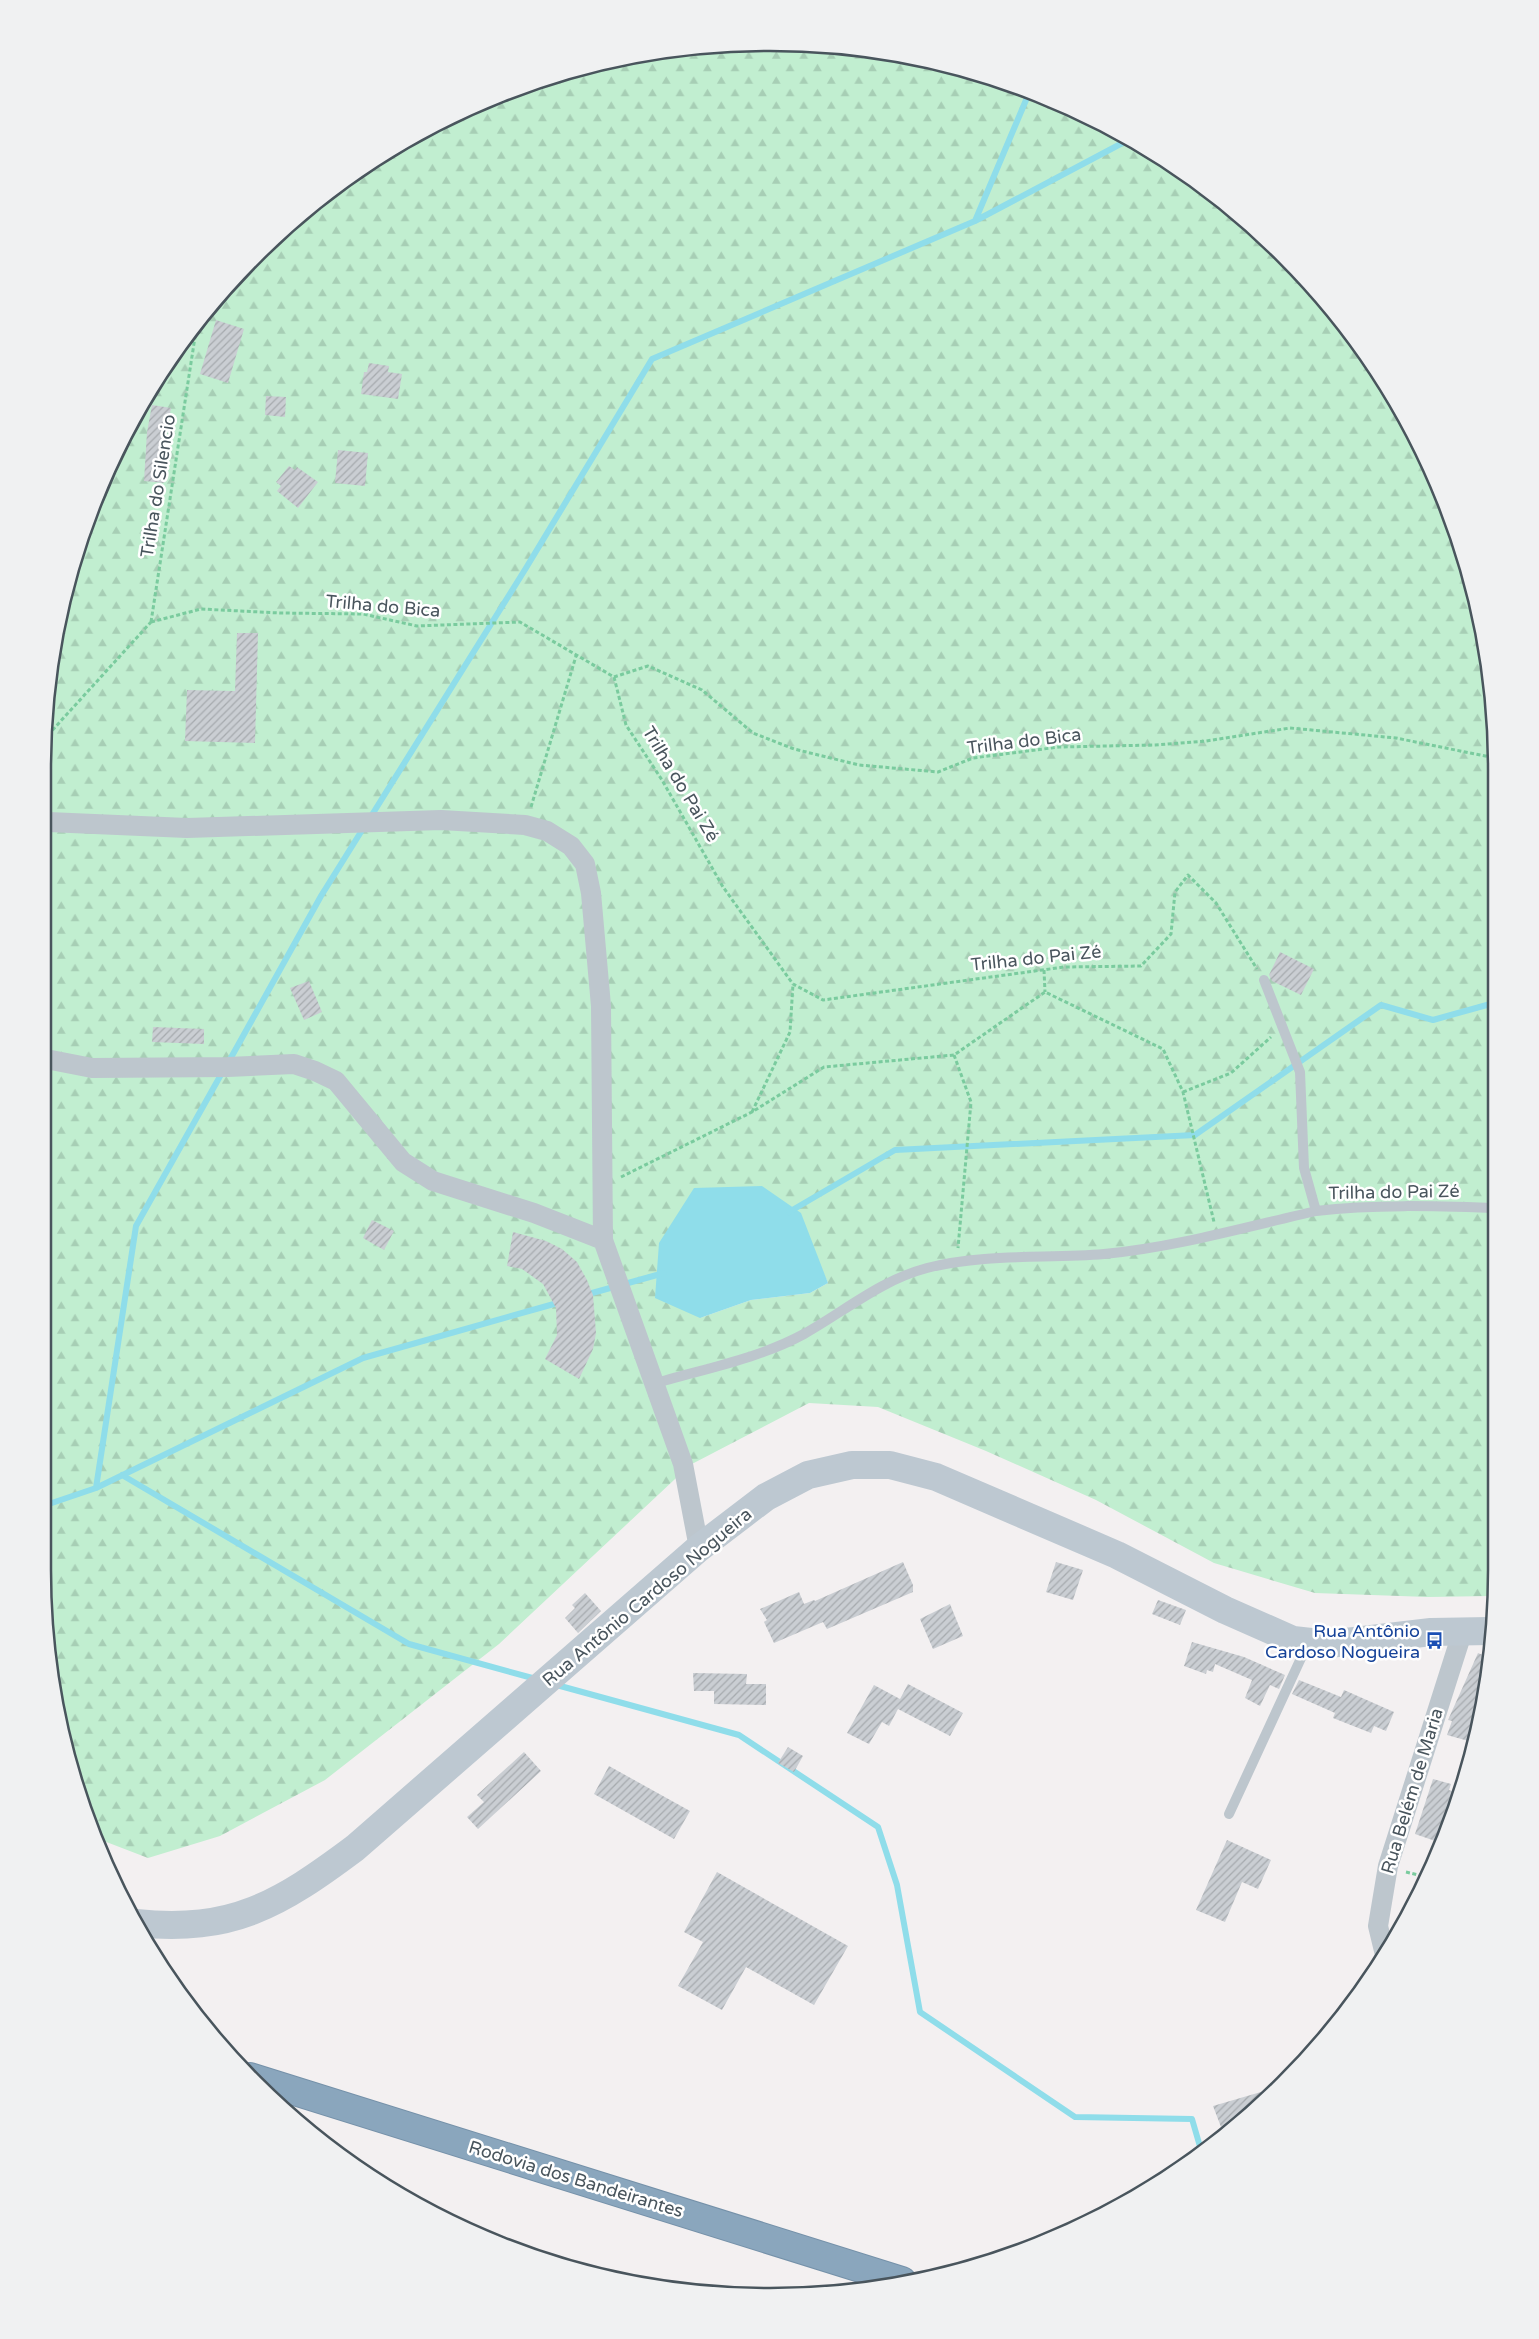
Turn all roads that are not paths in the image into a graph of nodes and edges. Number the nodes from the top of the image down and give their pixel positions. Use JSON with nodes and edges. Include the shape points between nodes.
{"nodes":[{"id":1,"x":51,"y":822,"type":"edge"},
{"id":2,"x":1264,"y":980,"type":"road end"},
{"id":3,"x":51,"y":1060,"type":"edge"},
{"id":4,"x":1488,"y":1208,"type":"edge"},
{"id":5,"x":1316,"y":1211,"type":"junction"},
{"id":6,"x":603,"y":1240,"type":"junction"},
{"id":7,"x":653,"y":1384,"type":"junction"},
{"id":8,"x":698,"y":1548,"type":"junction"},
{"id":9,"x":1463,"y":1630,"type":"junction"},
{"id":10,"x":1485,"y":1631,"type":"edge"},
{"id":11,"x":1308,"y":1643,"type":"junction"},
{"id":12,"x":1230,"y":1814,"type":"dead end"},
{"id":13,"x":144,"y":1924,"type":"edge"},
{"id":14,"x":1382,"y":1944,"type":"edge"},
{"id":15,"x":269,"y":2084,"type":"edge"},
{"id":16,"x":890,"y":2277,"type":"edge"}],
"edges":[{"from":1,"to":6,"type":"street","via":[[187,828],[441,820],[525,824],[572,846],[585,864],[601,1006]]},
{"from":2,"to":5,"type":"lane","name":"Trilha do Pai Zé","via":[[1300,1072],[1304,1168]]},
{"from":3,"to":6,"type":"street","via":[[92,1068],[294,1064],[336,1081],[403,1162],[433,1181],[534,1213]]},
{"from":4,"to":5,"type":"lane","name":"Trilha do Pai Zé","via":[[1427,1206]]},
{"from":5,"to":7,"type":"lane","via":[[1162,1246],[1104,1254],[957,1263],[927,1268],[892,1280],[804,1334],[772,1349]]},
{"from":6,"to":7,"type":"street"},
{"from":7,"to":8,"type":"street","via":[[683,1464]]},
{"from":8,"to":11,"type":"main road","name":"Rua Antônio Cardoso Nogueira","via":[[766,1497],[808,1475],[852,1465],[890,1465],[936,1477],[1117,1555],[1276,1634]]},
{"from":8,"to":13,"type":"main road","name":"Rua Antônio Cardoso Nogueira","via":[[355,1848],[304,1886],[256,1910],[210,1924]]},
{"from":9,"to":10,"type":"main road","name":"Rua Antônio Cardoso Nogueira"},
{"from":9,"to":11,"type":"main road","name":"Rua Antônio Cardoso Nogueira","via":[[1376,1640]]},
{"from":9,"to":14,"type":"street","name":"Rua Belém de Maria","via":[[1388,1866],[1378,1926]]},
{"from":11,"to":12,"type":"lane"},
{"from":15,"to":16,"type":"highway","name":"Rodovia dos Bandeirantes"}]}
